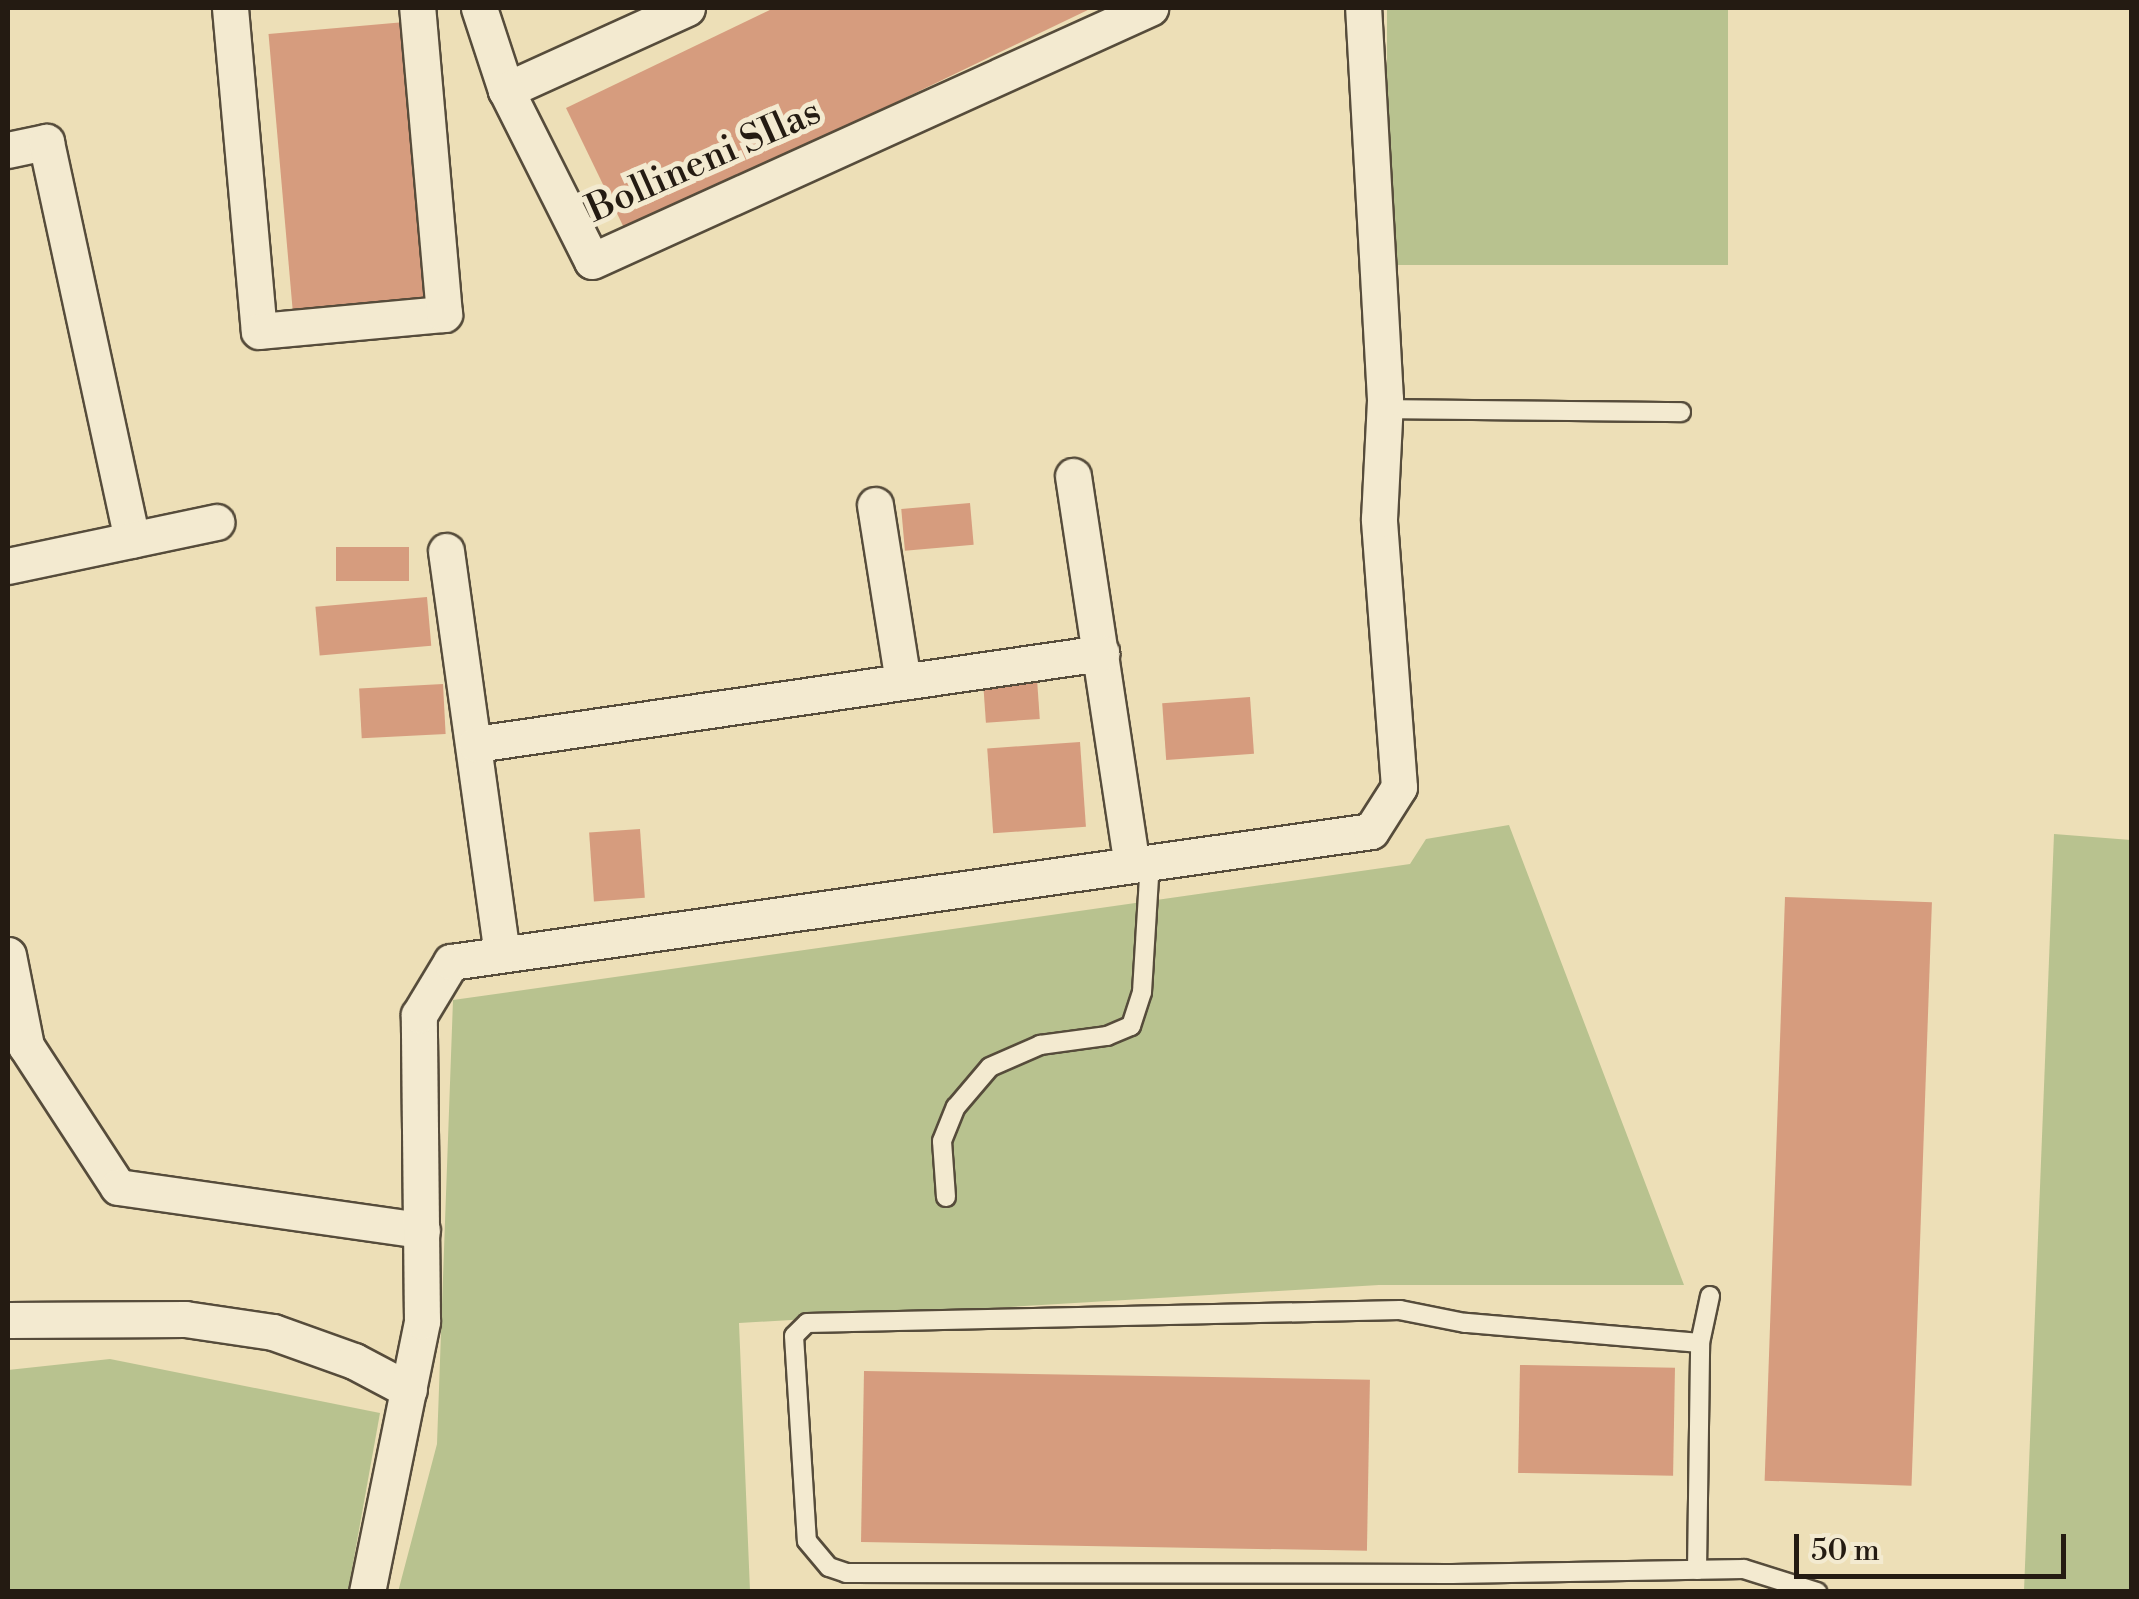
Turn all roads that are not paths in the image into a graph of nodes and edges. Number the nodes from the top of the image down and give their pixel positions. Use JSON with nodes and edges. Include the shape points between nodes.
{"nodes":[{"id":1,"x":230,"y":8,"type":"edge"},
{"id":2,"x":417,"y":8,"type":"edge"},
{"id":3,"x":480,"y":8,"type":"edge"},
{"id":4,"x":687,"y":8,"type":"edge"},
{"id":5,"x":1150,"y":8,"type":"edge"},
{"id":6,"x":1362,"y":8,"type":"edge"},
{"id":7,"x":506,"y":90,"type":"junction"},
{"id":8,"x":8,"y":150,"type":"edge"},
{"id":9,"x":1385,"y":409,"type":"junction"},
{"id":10,"x":1681,"y":412,"type":"dead end"},
{"id":11,"x":1073,"y":476,"type":"dead end"},
{"id":12,"x":875,"y":505,"type":"dead end"},
{"id":13,"x":216,"y":522,"type":"dead end"},
{"id":14,"x":132,"y":540,"type":"junction"},
{"id":15,"x":446,"y":551,"type":"dead end"},
{"id":16,"x":8,"y":566,"type":"edge"},
{"id":17,"x":1100,"y":653,"type":"junction"},
{"id":18,"x":903,"y":681,"type":"junction"},
{"id":19,"x":476,"y":744,"type":"junction"},
{"id":20,"x":1141,"y":864,"type":"junction"},
{"id":21,"x":502,"y":954,"type":"junction"},
{"id":22,"x":8,"y":955,"type":"edge"},
{"id":23,"x":946,"y":1198,"type":"dead end"},
{"id":24,"x":422,"y":1230,"type":"junction"},
{"id":25,"x":1710,"y":1296,"type":"dead end"},
{"id":26,"x":8,"y":1320,"type":"edge"},
{"id":27,"x":1700,"y":1343,"type":"junction"},
{"id":28,"x":409,"y":1390,"type":"junction"},
{"id":29,"x":1696,"y":1570,"type":"junction"},
{"id":30,"x":368,"y":1592,"type":"edge"},
{"id":31,"x":1817,"y":1592,"type":"edge"}],
"edges":[{"from":1,"to":2,"type":"street","via":[[259,331],[444,314]]},
{"from":3,"to":7,"type":"street"},
{"from":4,"to":7,"type":"street"},
{"from":5,"to":7,"type":"street","name":"Bollineni SIlas","via":[[592,261]]},
{"from":6,"to":9,"type":"street"},
{"from":8,"to":14,"type":"street","via":[[46,142]]},
{"from":9,"to":10,"type":"lane"},
{"from":9,"to":20,"type":"street","via":[[1379,519],[1399,787],[1371,831]]},
{"from":11,"to":17,"type":"street"},
{"from":12,"to":18,"type":"street"},
{"from":13,"to":14,"type":"street"},
{"from":14,"to":16,"type":"street"},
{"from":15,"to":19,"type":"street"},
{"from":17,"to":18,"type":"street"},
{"from":17,"to":20,"type":"street"},
{"from":18,"to":19,"type":"street"},
{"from":19,"to":21,"type":"street"},
{"from":20,"to":21,"type":"street"},
{"from":20,"to":23,"type":"lane","via":[[1142,992],[1131,1026],[1040,1045],[990,1067],[948,1126]]},
{"from":21,"to":24,"type":"street","via":[[451,962],[420,1016]]},
{"from":22,"to":24,"type":"street","via":[[26,1046],[118,1187]]},
{"from":24,"to":28,"type":"street","via":[[422,1321]]},
{"from":25,"to":27,"type":"lane"},
{"from":26,"to":28,"type":"street","via":[[185,1319],[274,1332]]},
{"from":27,"to":29,"type":"lane"},
{"from":27,"to":29,"type":"lane","via":[[1466,1324],[1400,1310],[807,1324],[794,1336],[807,1540],[829,1567],[846,1572]]},
{"from":28,"to":30,"type":"street"},
{"from":29,"to":31,"type":"lane","via":[[1744,1569]]}]}
